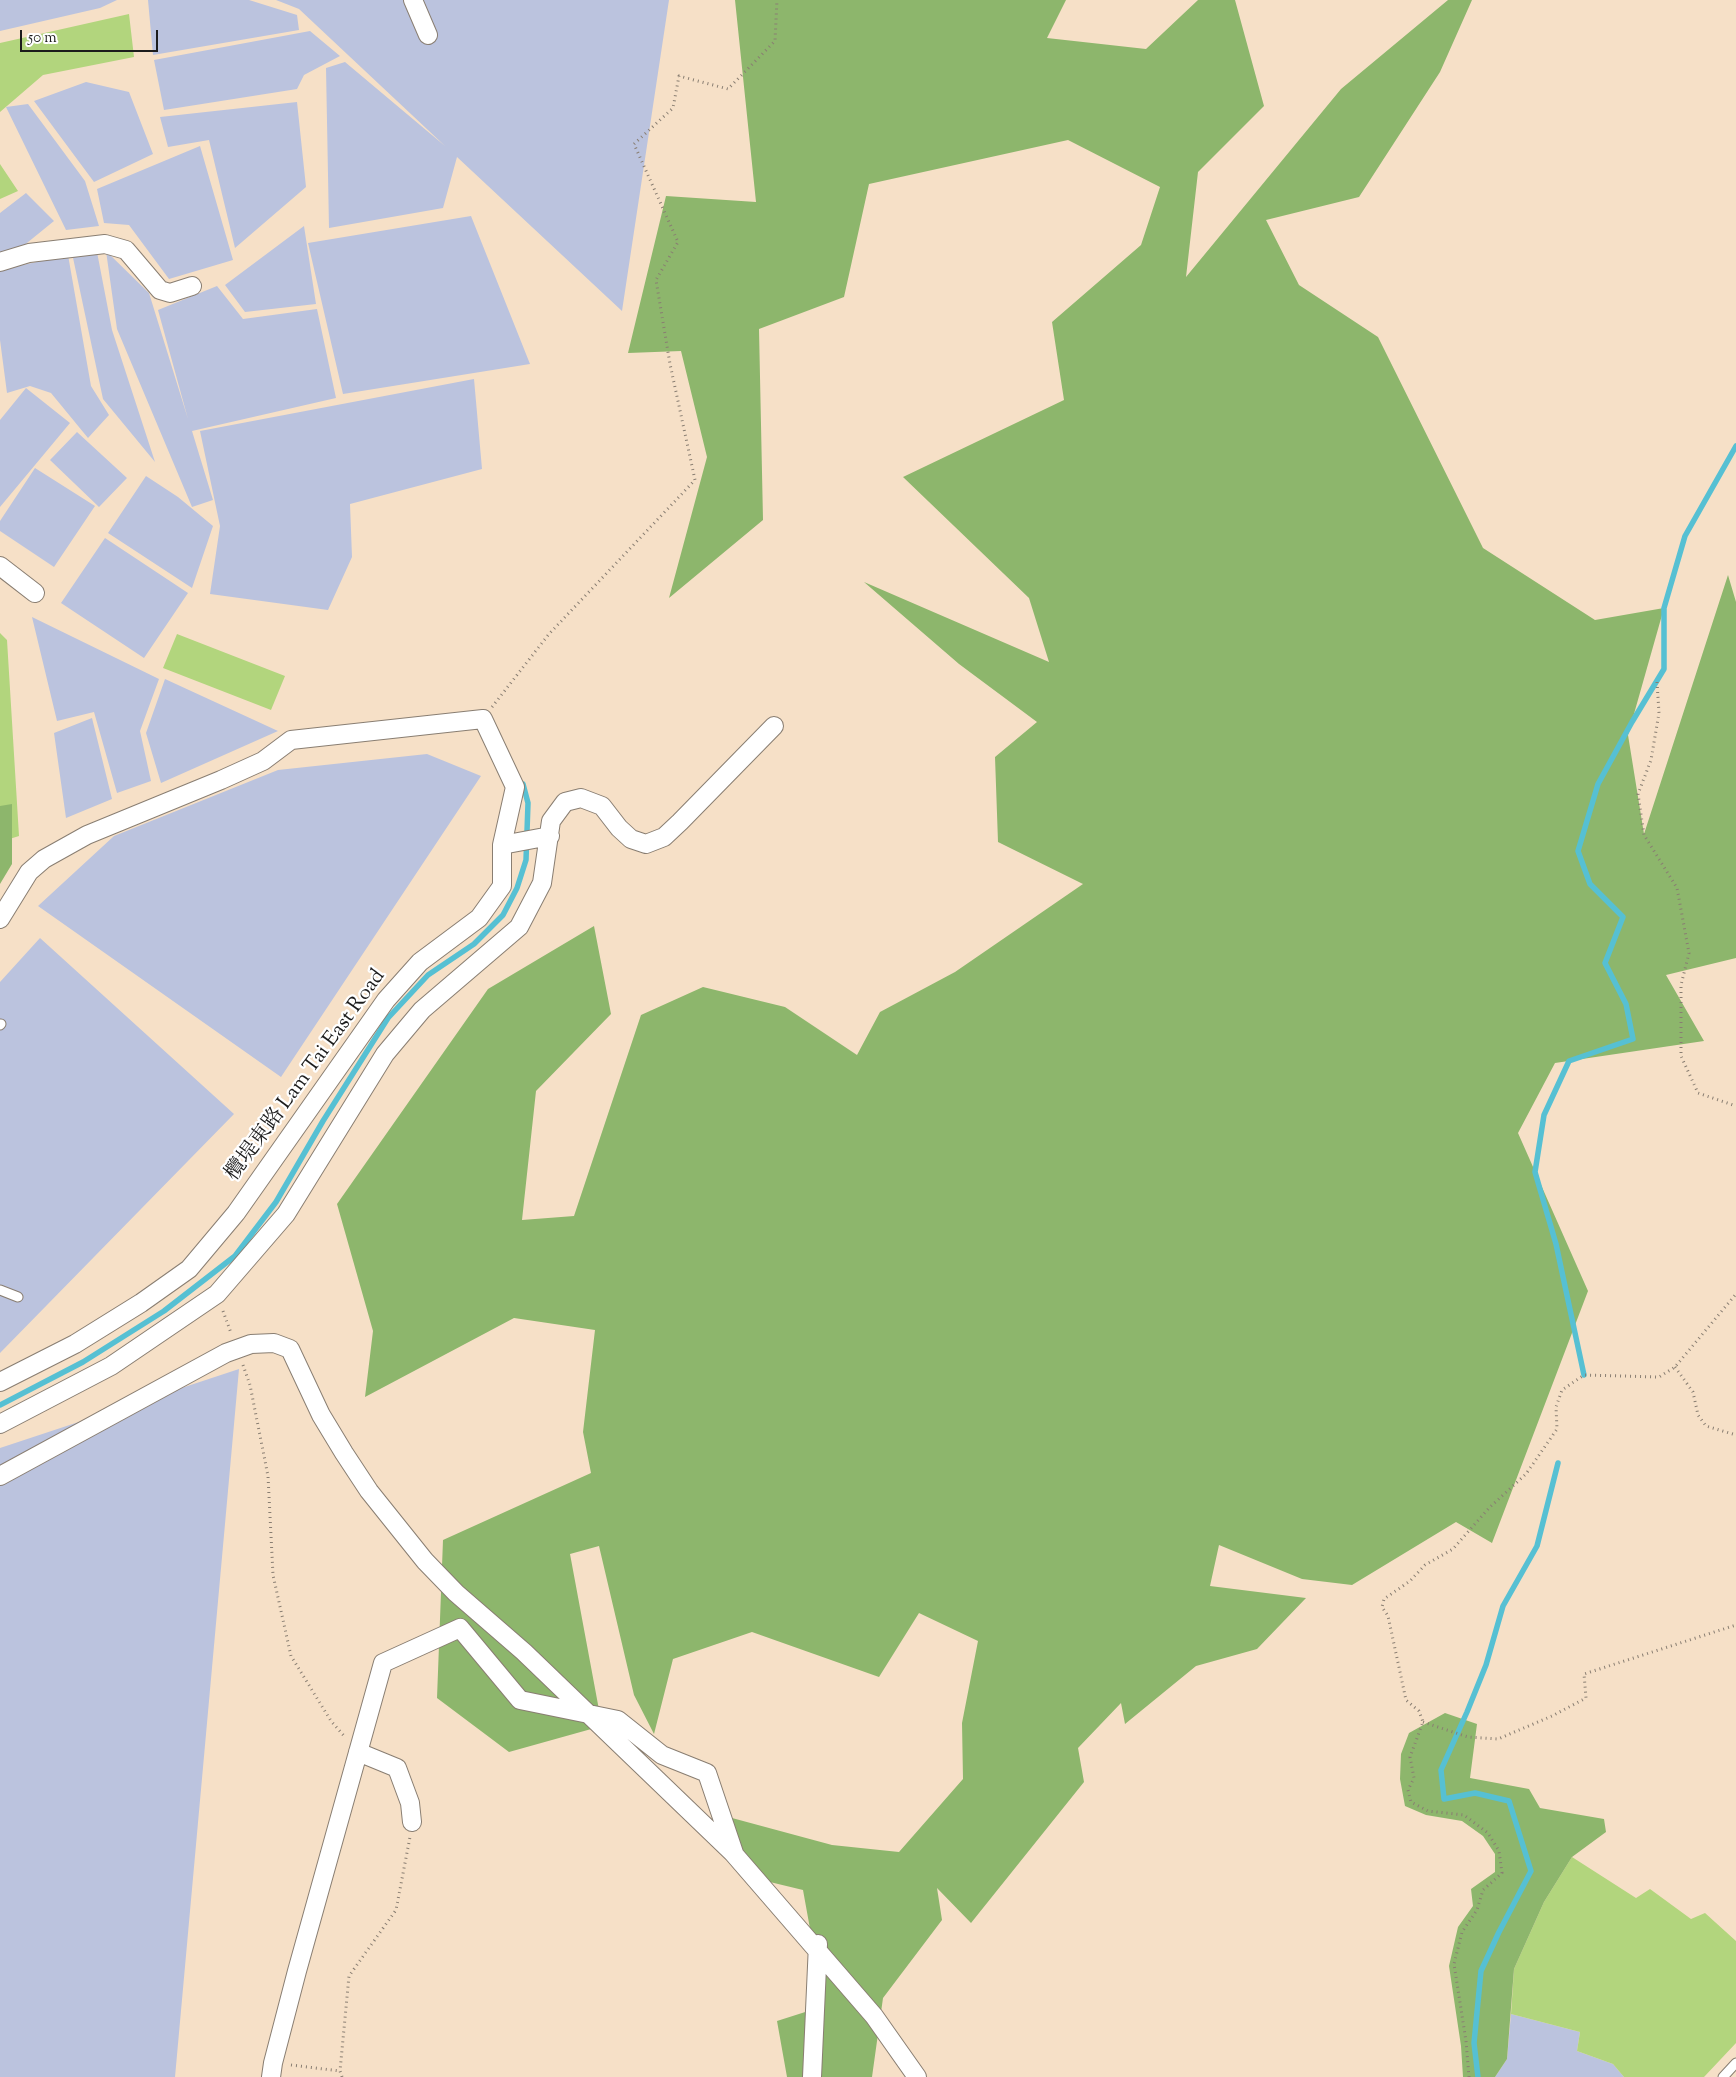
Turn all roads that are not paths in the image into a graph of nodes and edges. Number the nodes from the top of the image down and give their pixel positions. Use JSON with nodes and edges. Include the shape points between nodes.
{"nodes":[{"id":1,"x":413,"y":0,"type":"edge"},
{"id":2,"x":428,"y":35,"type":"dead end"},
{"id":3,"x":0,"y":262,"type":"edge"},
{"id":4,"x":192,"y":286,"type":"dead end"},
{"id":5,"x":0,"y":566,"type":"edge"},
{"id":6,"x":35,"y":593,"type":"dead end"},
{"id":7,"x":774,"y":726,"type":"dead end"},
{"id":8,"x":545,"y":837,"type":"junction"},
{"id":9,"x":502,"y":846,"type":"junction"},
{"id":10,"x":0,"y":919,"type":"edge"},
{"id":11,"x":0,"y":1290,"type":"edge"},
{"id":12,"x":18,"y":1297,"type":"dead end"},
{"id":13,"x":0,"y":1382,"type":"edge"},
{"id":14,"x":0,"y":1424,"type":"edge"},
{"id":15,"x":0,"y":1476,"type":"edge"},
{"id":16,"x":358,"y":1752,"type":"junction"},
{"id":17,"x":412,"y":1822,"type":"road end"},
{"id":18,"x":1736,"y":2063,"type":"edge"},
{"id":19,"x":272,"y":2070,"type":"edge"},
{"id":20,"x":812,"y":2077,"type":"edge"},
{"id":21,"x":917,"y":2077,"type":"edge"},
{"id":22,"x":1723,"y":2077,"type":"edge"}],
"edges":[{"from":1,"to":2,"type":"street"},
{"from":3,"to":4,"type":"street","via":[[29,253],[105,244],[126,250],[160,290],[170,293]]},
{"from":5,"to":6,"type":"street"},
{"from":7,"to":8,"type":"street","via":[[664,837],[646,844],[631,839],[602,806],[581,798],[565,802],[551,821]]},
{"from":8,"to":9,"type":"street"},
{"from":8,"to":14,"type":"street","via":[[542,884],[519,927],[422,1010],[385,1054],[286,1214],[217,1294],[112,1366]]},
{"from":9,"to":10,"type":"street","name":"欖堤東路 Lam Tai East Road","via":[[515,787],[483,719],[291,740],[263,761],[87,835],[44,859],[29,872]]},
{"from":9,"to":13,"type":"street","name":"欖堤東路 Lam Tai East Road","via":[[502,886],[479,918],[420,962],[386,1000],[236,1213],[189,1269],[75,1344]]},
{"from":11,"to":12,"type":"lane"},
{"from":15,"to":21,"type":"street","via":[[226,1353],[251,1344],[274,1343],[290,1349],[321,1415],[344,1453],[374,1498],[424,1561],[524,1652],[733,1853],[874,2016]]},
{"from":16,"to":17,"type":"street","via":[[398,1768],[410,1803]]},
{"from":16,"to":19,"type":"street"},
{"from":16,"to":20,"type":"street","via":[[383,1663],[460,1628],[520,1700],[618,1720],[662,1756],[707,1773],[735,1854],[796,1910],[819,1942]]},
{"from":18,"to":22,"type":"lane"}]}
